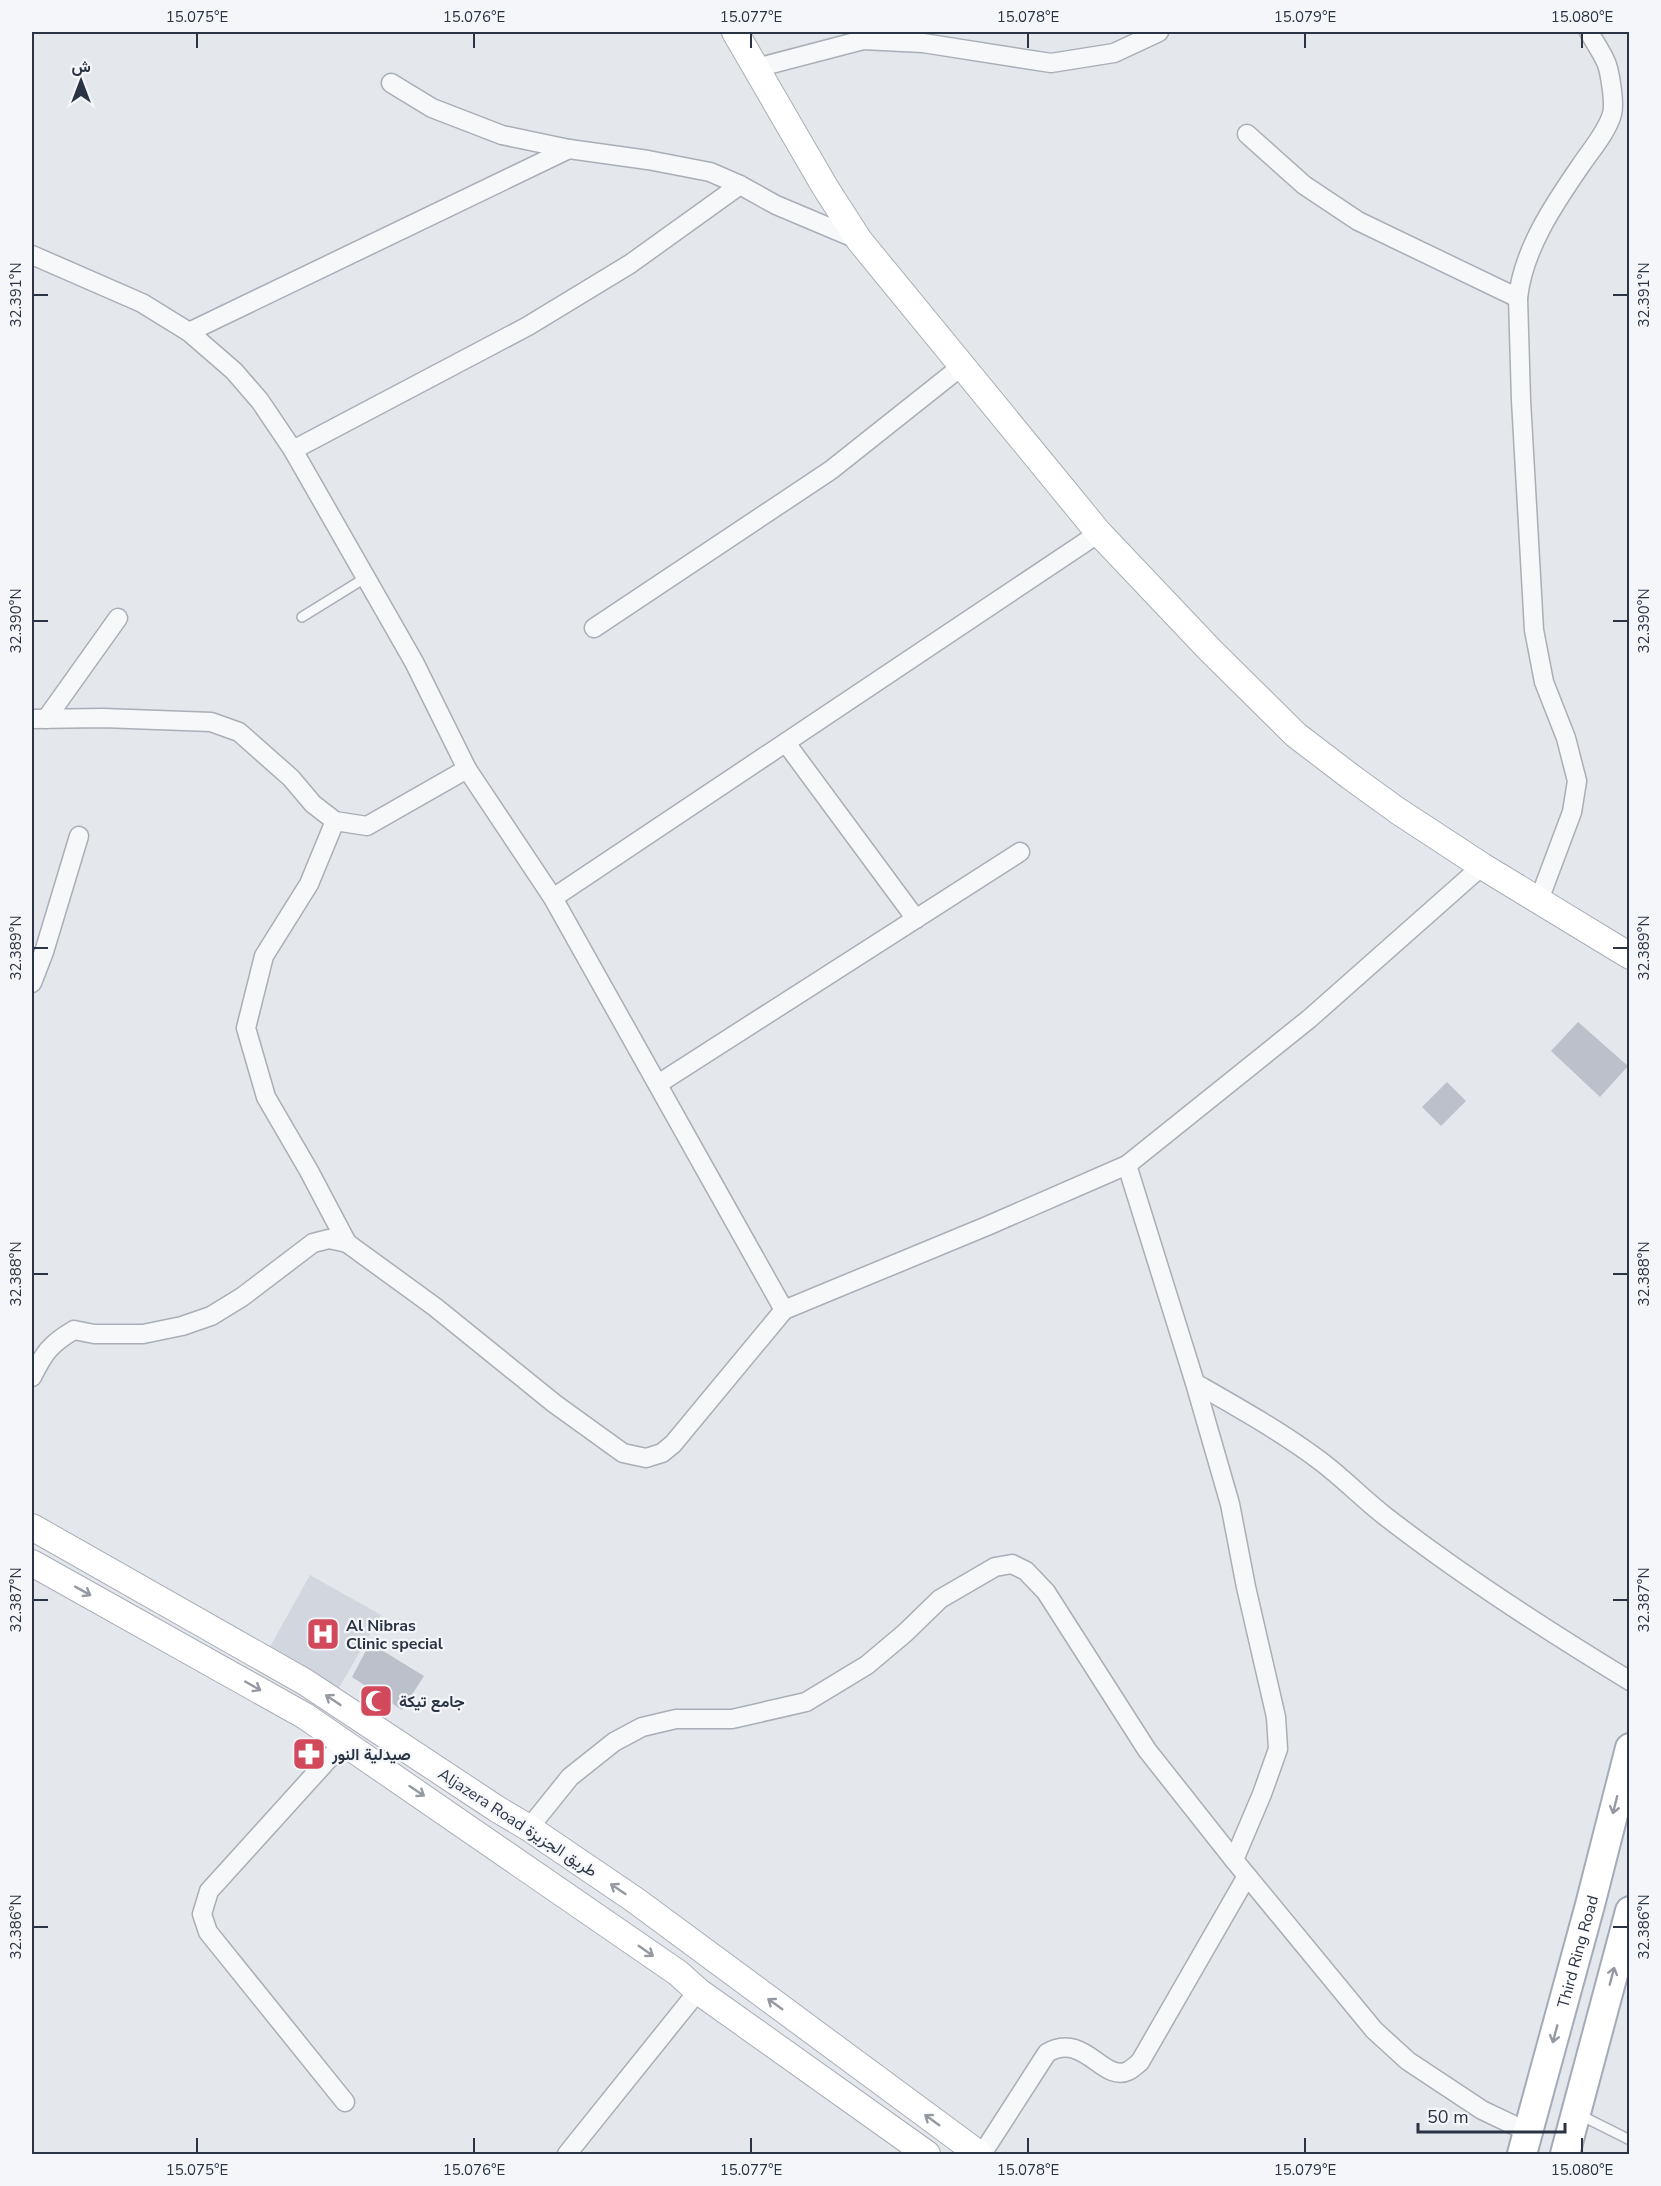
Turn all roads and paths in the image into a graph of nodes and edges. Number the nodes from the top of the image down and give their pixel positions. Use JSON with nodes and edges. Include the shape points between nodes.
{"nodes":[{"id":1,"x":735,"y":32,"type":"edge"},
{"id":2,"x":1159,"y":32,"type":"edge"},
{"id":3,"x":1589,"y":32,"type":"edge"},
{"id":4,"x":756,"y":68,"type":"junction"},
{"id":5,"x":391,"y":84,"type":"dead end"},
{"id":6,"x":1247,"y":134,"type":"dead end"},
{"id":7,"x":569,"y":149,"type":"junction"},
{"id":8,"x":740,"y":185,"type":"junction"},
{"id":9,"x":859,"y":240,"type":"junction"},
{"id":10,"x":32,"y":256,"type":"edge"},
{"id":11,"x":1518,"y":298,"type":"junction"},
{"id":12,"x":189,"y":332,"type":"junction"},
{"id":13,"x":962,"y":366,"type":"junction"},
{"id":14,"x":293,"y":450,"type":"junction"},
{"id":15,"x":1099,"y":533,"type":"junction"},
{"id":16,"x":365,"y":578,"type":"junction"},
{"id":17,"x":302,"y":617,"type":"dead end"},
{"id":18,"x":118,"y":618,"type":"dead end"},
{"id":19,"x":594,"y":628,"type":"dead end"},
{"id":20,"x":39,"y":719,"type":"edge"},
{"id":21,"x":786,"y":743,"type":"junction"},
{"id":22,"x":467,"y":769,"type":"junction"},
{"id":23,"x":335,"y":821,"type":"junction"},
{"id":24,"x":79,"y":836,"type":"dead end"},
{"id":25,"x":1020,"y":852,"type":"dead end"},
{"id":26,"x":1482,"y":866,"type":"junction"},
{"id":27,"x":553,"y":898,"type":"junction"},
{"id":28,"x":1539,"y":900,"type":"junction"},
{"id":29,"x":916,"y":919,"type":"junction"},
{"id":30,"x":1629,"y":956,"type":"edge"},
{"id":31,"x":32,"y":983,"type":"edge"},
{"id":32,"x":658,"y":1084,"type":"junction"},
{"id":33,"x":1127,"y":1165,"type":"junction"},
{"id":34,"x":347,"y":1243,"type":"junction"},
{"id":35,"x":784,"y":1310,"type":"junction"},
{"id":36,"x":32,"y":1377,"type":"edge"},
{"id":37,"x":1195,"y":1383,"type":"junction"},
{"id":38,"x":32,"y":1527,"type":"edge"},
{"id":39,"x":32,"y":1563,"type":"edge"},
{"id":40,"x":1629,"y":1682,"type":"edge"},
{"id":41,"x":344,"y":1742,"type":"junction"},
{"id":42,"x":1629,"y":1748,"type":"edge"},
{"id":43,"x":529,"y":1827,"type":"junction"},
{"id":44,"x":1234,"y":1860,"type":"junction"},
{"id":45,"x":1247,"y":1876,"type":"junction"},
{"id":46,"x":1629,"y":1911,"type":"edge"},
{"id":47,"x":1625,"y":1947,"type":"edge"},
{"id":48,"x":698,"y":1991,"type":"junction"},
{"id":49,"x":345,"y":2102,"type":"dead end"},
{"id":50,"x":1576,"y":2113,"type":"junction"},
{"id":51,"x":1629,"y":2140,"type":"edge"},
{"id":52,"x":1525,"y":2143,"type":"edge"},
{"id":53,"x":567,"y":2154,"type":"edge"},
{"id":54,"x":927,"y":2154,"type":"edge"},
{"id":55,"x":981,"y":2154,"type":"edge"},
{"id":56,"x":1565,"y":2154,"type":"edge"}],
"edges":[{"from":1,"to":4,"type":"main road"},
{"from":2,"to":4,"type":"street","via":[[1114,53],[1051,63],[923,43],[863,40]]},
{"from":3,"to":11,"type":"street","via":[[1606,62],[1613,113],[1530,250]]},
{"from":4,"to":9,"type":"main road"},
{"from":5,"to":7,"type":"street","via":[[432,108],[502,135]]},
{"from":6,"to":11,"type":"street","via":[[1304,185],[1358,220]]},
{"from":7,"to":8,"type":"street","via":[[710,172]]},
{"from":7,"to":12,"type":"street"},
{"from":8,"to":9,"type":"street","via":[[776,205]]},
{"from":8,"to":14,"type":"street","via":[[630,264],[528,326]]},
{"from":9,"to":13,"type":"main road"},
{"from":10,"to":12,"type":"street","via":[[142,303]]},
{"from":11,"to":28,"type":"street","via":[[1534,630],[1544,682],[1566,738],[1577,781],[1572,812]]},
{"from":12,"to":14,"type":"street","via":[[234,371]]},
{"from":13,"to":15,"type":"main road"},
{"from":13,"to":19,"type":"street","via":[[831,470]]},
{"from":14,"to":16,"type":"street"},
{"from":15,"to":21,"type":"street"},
{"from":15,"to":26,"type":"main road","via":[[1296,735],[1398,811]]},
{"from":16,"to":17,"type":"lane"},
{"from":16,"to":22,"type":"street","via":[[414,662]]},
{"from":18,"to":20,"type":"street"},
{"from":20,"to":23,"type":"street","via":[[211,722],[239,732]]},
{"from":21,"to":27,"type":"street"},
{"from":21,"to":29,"type":"street"},
{"from":22,"to":23,"type":"street","via":[[366,826]]},
{"from":22,"to":27,"type":"street"},
{"from":23,"to":34,"type":"street","via":[[309,884],[264,956],[246,1028],[266,1097]]},
{"from":24,"to":31,"type":"street"},
{"from":25,"to":29,"type":"street"},
{"from":26,"to":28,"type":"main road"},
{"from":26,"to":33,"type":"street","via":[[1309,1019]]},
{"from":27,"to":32,"type":"street"},
{"from":28,"to":30,"type":"main road"},
{"from":29,"to":32,"type":"street"},
{"from":32,"to":35,"type":"street"},
{"from":33,"to":35,"type":"street"},
{"from":33,"to":37,"type":"street"},
{"from":34,"to":35,"type":"street","via":[[435,1307],[555,1404],[624,1453],[646,1458],[673,1444]]},
{"from":34,"to":36,"type":"street","via":[[329,1239],[312,1243],[242,1297],[212,1316],[182,1326],[143,1334],[74,1330],[54,1342]]},
{"from":37,"to":40,"type":"street","via":[[1320,1460],[1384,1516],[1535,1622]]},
{"from":37,"to":44,"type":"street","via":[[1230,1504],[1276,1717],[1278,1749]]},
{"from":43,"to":38,"type":"main road","name":"Aljazera Road طريق الجزيزة","one_way":true,"via":[[305,1682]]},
{"from":39,"to":41,"type":"main road","name":"Aljazera Road طريق الجزيزة","one_way":true,"via":[[256,1687]]},
{"from":41,"to":48,"type":"main road","name":"Aljazera Road طريق الجزيزة","one_way":true,"via":[[669,1966]]},
{"from":41,"to":49,"type":"street","via":[[209,1891],[202,1914],[208,1932]]},
{"from":42,"to":52,"type":"main road","name":"Third Ring Road","one_way":true},
{"from":43,"to":44,"type":"street","via":[[570,1777],[614,1742],[642,1727],[676,1719],[732,1719],[806,1702],[867,1665],[940,1599],[994,1567],[1012,1564],[1026,1571],[1046,1592],[1147,1749]]},
{"from":55,"to":43,"type":"main road","name":"Aljazera Road طريق الجزيزة","one_way":true},
{"from":44,"to":45,"type":"street"},
{"from":45,"to":52,"type":"street","via":[[1374,2030],[1408,2061]]},
{"from":45,"to":55,"type":"street","via":[[1140,2062],[1127,2072],[1114,2072],[1075,2048],[1058,2047],[1047,2053]]},
{"from":46,"to":47,"type":"main road"},
{"from":50,"to":47,"type":"main road","one_way":true},
{"from":48,"to":53,"type":"street"},
{"from":48,"to":54,"type":"main road","name":"Aljazera Road طريق الجزيزة"},
{"from":50,"to":51,"type":"lane"},
{"from":50,"to":56,"type":"main road"}]}
